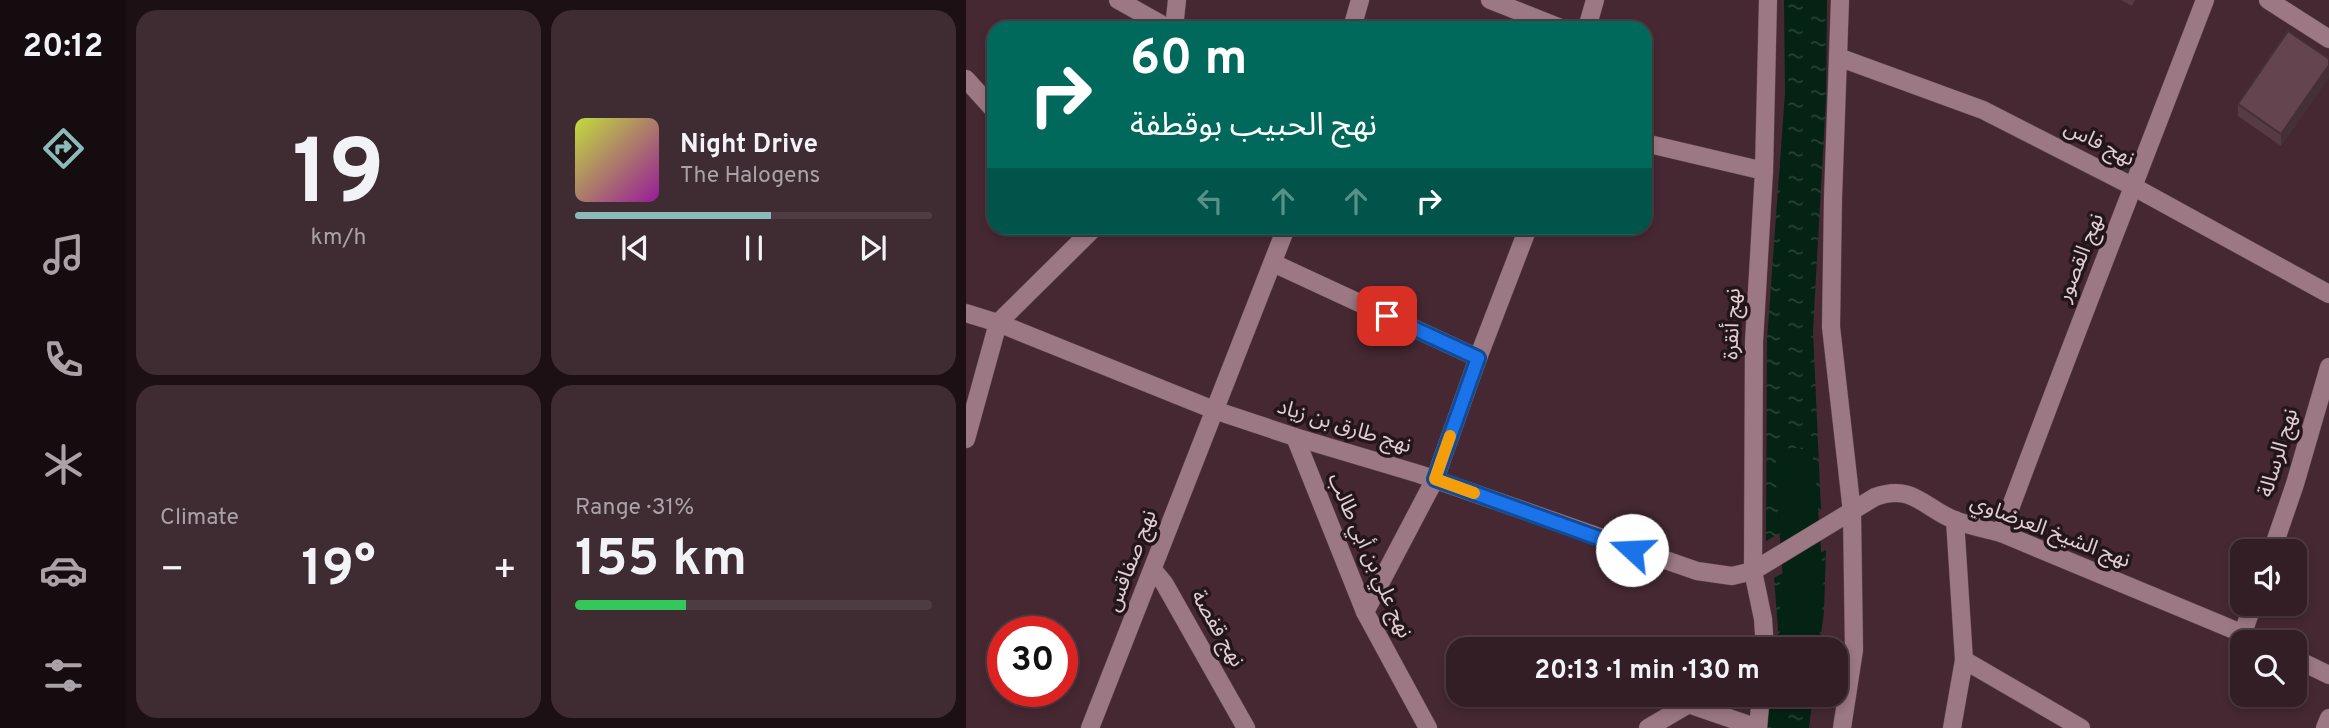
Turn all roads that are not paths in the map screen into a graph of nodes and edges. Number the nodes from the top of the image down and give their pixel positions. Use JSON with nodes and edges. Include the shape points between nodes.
{"nodes":[{"id":1,"x":1118,"y":0,"type":"edge"},
{"id":2,"x":1177,"y":0,"type":"edge"},
{"id":3,"x":1360,"y":0,"type":"edge"},
{"id":4,"x":1490,"y":0,"type":"edge"},
{"id":5,"x":1595,"y":0,"type":"edge"},
{"id":6,"x":1768,"y":0,"type":"edge"},
{"id":7,"x":1840,"y":0,"type":"edge"},
{"id":8,"x":2205,"y":0,"type":"edge"},
{"id":9,"x":2267,"y":0,"type":"edge"},
{"id":10,"x":1156,"y":21,"type":"edge"},
{"id":11,"x":1175,"y":21,"type":"edge"},
{"id":12,"x":1354,"y":21,"type":"edge"},
{"id":13,"x":1543,"y":21,"type":"edge"},
{"id":14,"x":1589,"y":21,"type":"edge"},
{"id":15,"x":2329,"y":39,"type":"edge"},
{"id":16,"x":1838,"y":57,"type":"junction"},
{"id":17,"x":966,"y":79,"type":"edge"},
{"id":18,"x":987,"y":102,"type":"edge"},
{"id":19,"x":1652,"y":146,"type":"edge"},
{"id":20,"x":1764,"y":171,"type":"junction"},
{"id":21,"x":2134,"y":187,"type":"junction"},
{"id":22,"x":1087,"y":235,"type":"edge"},
{"id":23,"x":1283,"y":235,"type":"edge"},
{"id":24,"x":1525,"y":235,"type":"edge"},
{"id":25,"x":1273,"y":263,"type":"junction"},
{"id":26,"x":2329,"y":294,"type":"edge"},
{"id":27,"x":966,"y":313,"type":"edge"},
{"id":28,"x":998,"y":323,"type":"junction"},
{"id":29,"x":1478,"y":358,"type":"junction"},
{"id":30,"x":2329,"y":367,"type":"edge"},
{"id":31,"x":1214,"y":410,"type":"junction"},
{"id":32,"x":1295,"y":437,"type":"junction"},
{"id":33,"x":966,"y":439,"type":"edge"},
{"id":34,"x":1435,"y":479,"type":"junction"},
{"id":35,"x":1852,"y":512,"type":"junction"},
{"id":36,"x":1955,"y":520,"type":"junction"},
{"id":37,"x":2001,"y":533,"type":"junction"},
{"id":38,"x":2276,"y":539,"type":"edge"},
{"id":39,"x":1153,"y":570,"type":"junction"},
{"id":40,"x":1753,"y":570,"type":"junction"},
{"id":41,"x":1365,"y":612,"type":"junction"},
{"id":42,"x":2236,"y":630,"type":"edge"},
{"id":43,"x":1764,"y":637,"type":"edge"},
{"id":44,"x":1964,"y":660,"type":"junction"},
{"id":45,"x":2307,"y":664,"type":"edge"},
{"id":46,"x":2329,"y":675,"type":"edge"},
{"id":47,"x":1684,"y":707,"type":"edge"},
{"id":48,"x":1693,"y":707,"type":"edge"},
{"id":49,"x":1760,"y":707,"type":"edge"},
{"id":50,"x":2329,"y":718,"type":"edge"},
{"id":51,"x":1242,"y":720,"type":"edge"},
{"id":52,"x":1090,"y":728,"type":"edge"},
{"id":53,"x":1428,"y":728,"type":"edge"},
{"id":54,"x":1648,"y":728,"type":"edge"},
{"id":55,"x":1758,"y":728,"type":"edge"},
{"id":56,"x":1842,"y":728,"type":"edge"},
{"id":57,"x":1952,"y":728,"type":"edge"},
{"id":58,"x":2081,"y":728,"type":"edge"},
{"id":59,"x":2325,"y":728,"type":"edge"}],
"edges":[{"from":1,"to":10,"type":"street"},
{"from":2,"to":11,"type":"street"},
{"from":3,"to":12,"type":"street"},
{"from":4,"to":13,"type":"street"},
{"from":5,"to":14,"type":"street"},
{"from":6,"to":20,"type":"street","name":"نهج أنقرة"},
{"from":7,"to":16,"type":"street"},
{"from":8,"to":21,"type":"street","name":"نهج القصور"},
{"from":9,"to":15,"type":"street"},
{"from":16,"to":21,"type":"street","name":"نهج فاس","via":[[1983,110]]},
{"from":16,"to":35,"type":"street","via":[[1831,327]]},
{"from":17,"to":18,"type":"street"},
{"from":19,"to":20,"type":"street"},
{"from":20,"to":40,"type":"street","name":"نهج أنقرة","via":[[1754,342]]},
{"from":21,"to":26,"type":"street","name":"نهج فاس"},
{"from":21,"to":37,"type":"street","name":"نهج القصور"},
{"from":22,"to":28,"type":"street"},
{"from":23,"to":25,"type":"street","name":"نهج صفاقس"},
{"from":24,"to":29,"type":"street"},
{"from":25,"to":29,"type":"street"},
{"from":25,"to":31,"type":"street","name":"نهج صفاقس"},
{"from":27,"to":28,"type":"street","name":"نهج طارق بن زياد"},
{"from":28,"to":31,"type":"street","name":"نهج طارق بن زياد"},
{"from":28,"to":33,"type":"street"},
{"from":29,"to":34,"type":"street"},
{"from":30,"to":38,"type":"street","name":"نهج الرسالة"},
{"from":31,"to":32,"type":"street","name":"نهج طارق بن زياد"},
{"from":31,"to":39,"type":"street","name":"نهج صفاقس"},
{"from":32,"to":34,"type":"street","name":"نهج طارق بن زياد"},
{"from":32,"to":41,"type":"street","name":"نهج علي بن أبي طالب"},
{"from":34,"to":40,"type":"street","name":"نهج طارق بن زياد","via":[[1697,571],[1731,576]]},
{"from":34,"to":41,"type":"street"},
{"from":35,"to":36,"type":"street","name":"نهج الشيخ العرضاوي","via":[[1888,492],[1905,492]]},
{"from":35,"to":40,"type":"street","name":"نهج الشيخ العرضاوي"},
{"from":35,"to":56,"type":"street","via":[[1854,650]]},
{"from":36,"to":37,"type":"street","name":"نهج الشيخ العرضاوي"},
{"from":36,"to":44,"type":"street"},
{"from":37,"to":42,"type":"street","name":"نهج الشيخ العرضاوي"},
{"from":39,"to":51,"type":"street","name":"نهج قفصة"},
{"from":39,"to":52,"type":"street","name":"نهج صفاقس"},
{"from":40,"to":43,"type":"street","name":"نهج أنقرة"},
{"from":41,"to":53,"type":"street","name":"نهج علي بن أبي طالب"},
{"from":44,"to":57,"type":"street"},
{"from":44,"to":58,"type":"street"},
{"from":45,"to":46,"type":"street"},
{"from":47,"to":54,"type":"street"},
{"from":48,"to":55,"type":"street"},
{"from":49,"to":55,"type":"street"},
{"from":50,"to":59,"type":"street"}]}
